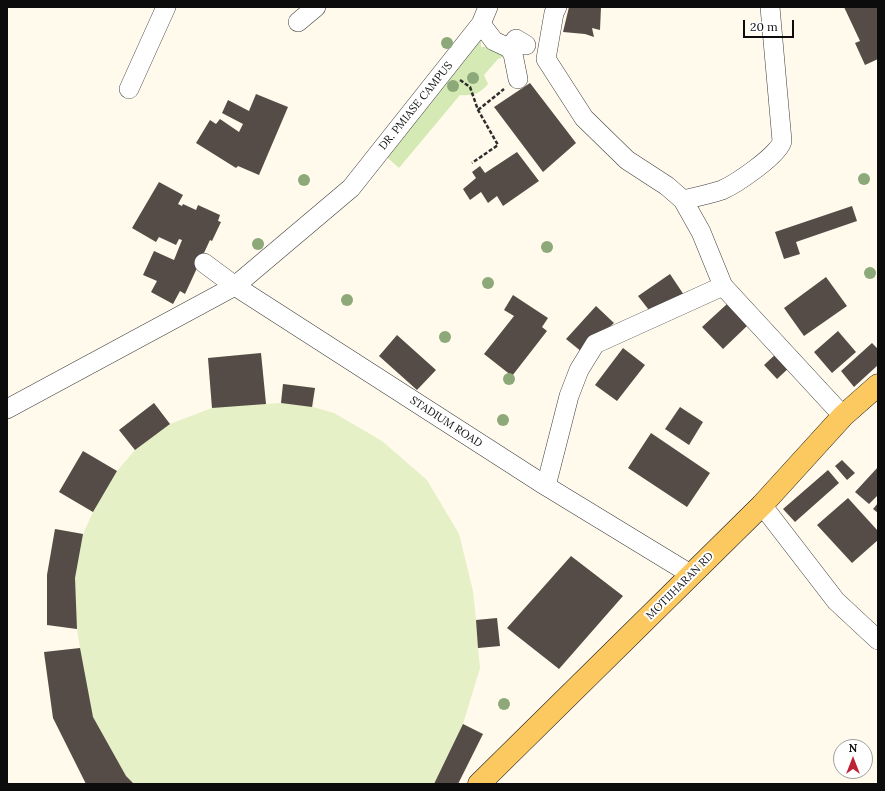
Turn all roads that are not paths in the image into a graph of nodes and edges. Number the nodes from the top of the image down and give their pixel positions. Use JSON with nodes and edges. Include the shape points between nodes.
{"nodes":[{"id":1,"x":166,"y":7,"type":"edge"},
{"id":2,"x":316,"y":7,"type":"edge"},
{"id":3,"x":488,"y":7,"type":"edge"},
{"id":4,"x":557,"y":7,"type":"edge"},
{"id":5,"x":770,"y":7,"type":"edge"},
{"id":6,"x":298,"y":22,"type":"dead end"},
{"id":7,"x":481,"y":24,"type":"junction"},
{"id":8,"x":518,"y":79,"type":"road end"},
{"id":9,"x":129,"y":89,"type":"dead end"},
{"id":10,"x":683,"y":200,"type":"junction"},
{"id":11,"x":204,"y":264,"type":"dead end"},
{"id":12,"x":236,"y":286,"type":"junction"},
{"id":13,"x":723,"y":286,"type":"junction"},
{"id":14,"x":878,"y":385,"type":"edge"},
{"id":15,"x":7,"y":409,"type":"edge"},
{"id":16,"x":843,"y":416,"type":"junction"},
{"id":17,"x":546,"y":486,"type":"junction"},
{"id":18,"x":762,"y":505,"type":"junction"},
{"id":19,"x":692,"y":575,"type":"junction"},
{"id":20,"x":878,"y":640,"type":"edge"},
{"id":21,"x":479,"y":784,"type":"edge"}],
"edges":[{"from":1,"to":9,"type":"street"},
{"from":2,"to":6,"type":"street"},
{"from":3,"to":7,"type":"street","name":"DR. PMIASE CAMPUS"},
{"from":4,"to":10,"type":"street","via":[[546,59],[584,118],[627,160],[667,186]]},
{"from":5,"to":10,"type":"street","via":[[774,32],[781,147],[772,157],[723,189]]},
{"from":7,"to":8,"type":"street","via":[[494,41],[518,46],[513,54]]},
{"from":7,"to":12,"type":"street","name":"DR. PMIASE CAMPUS","via":[[351,188]]},
{"from":10,"to":13,"type":"street","via":[[701,232]]},
{"from":11,"to":12,"type":"street","name":"STADIUM ROAD"},
{"from":12,"to":15,"type":"street","name":"DR. PMIASE CAMPUS"},
{"from":12,"to":17,"type":"street","name":"STADIUM ROAD"},
{"from":13,"to":16,"type":"street"},
{"from":13,"to":17,"type":"street","via":[[595,344],[579,370],[569,396]]},
{"from":14,"to":16,"type":"main road","name":"MOTIJHARAN RD"},
{"from":16,"to":18,"type":"main road","name":"MOTIJHARAN RD"},
{"from":17,"to":19,"type":"street","name":"STADIUM ROAD"},
{"from":18,"to":19,"type":"main road","name":"MOTIJHARAN RD"},
{"from":18,"to":20,"type":"street","via":[[836,601]]},
{"from":19,"to":21,"type":"main road","name":"MOTIJHARAN RD"}]}
